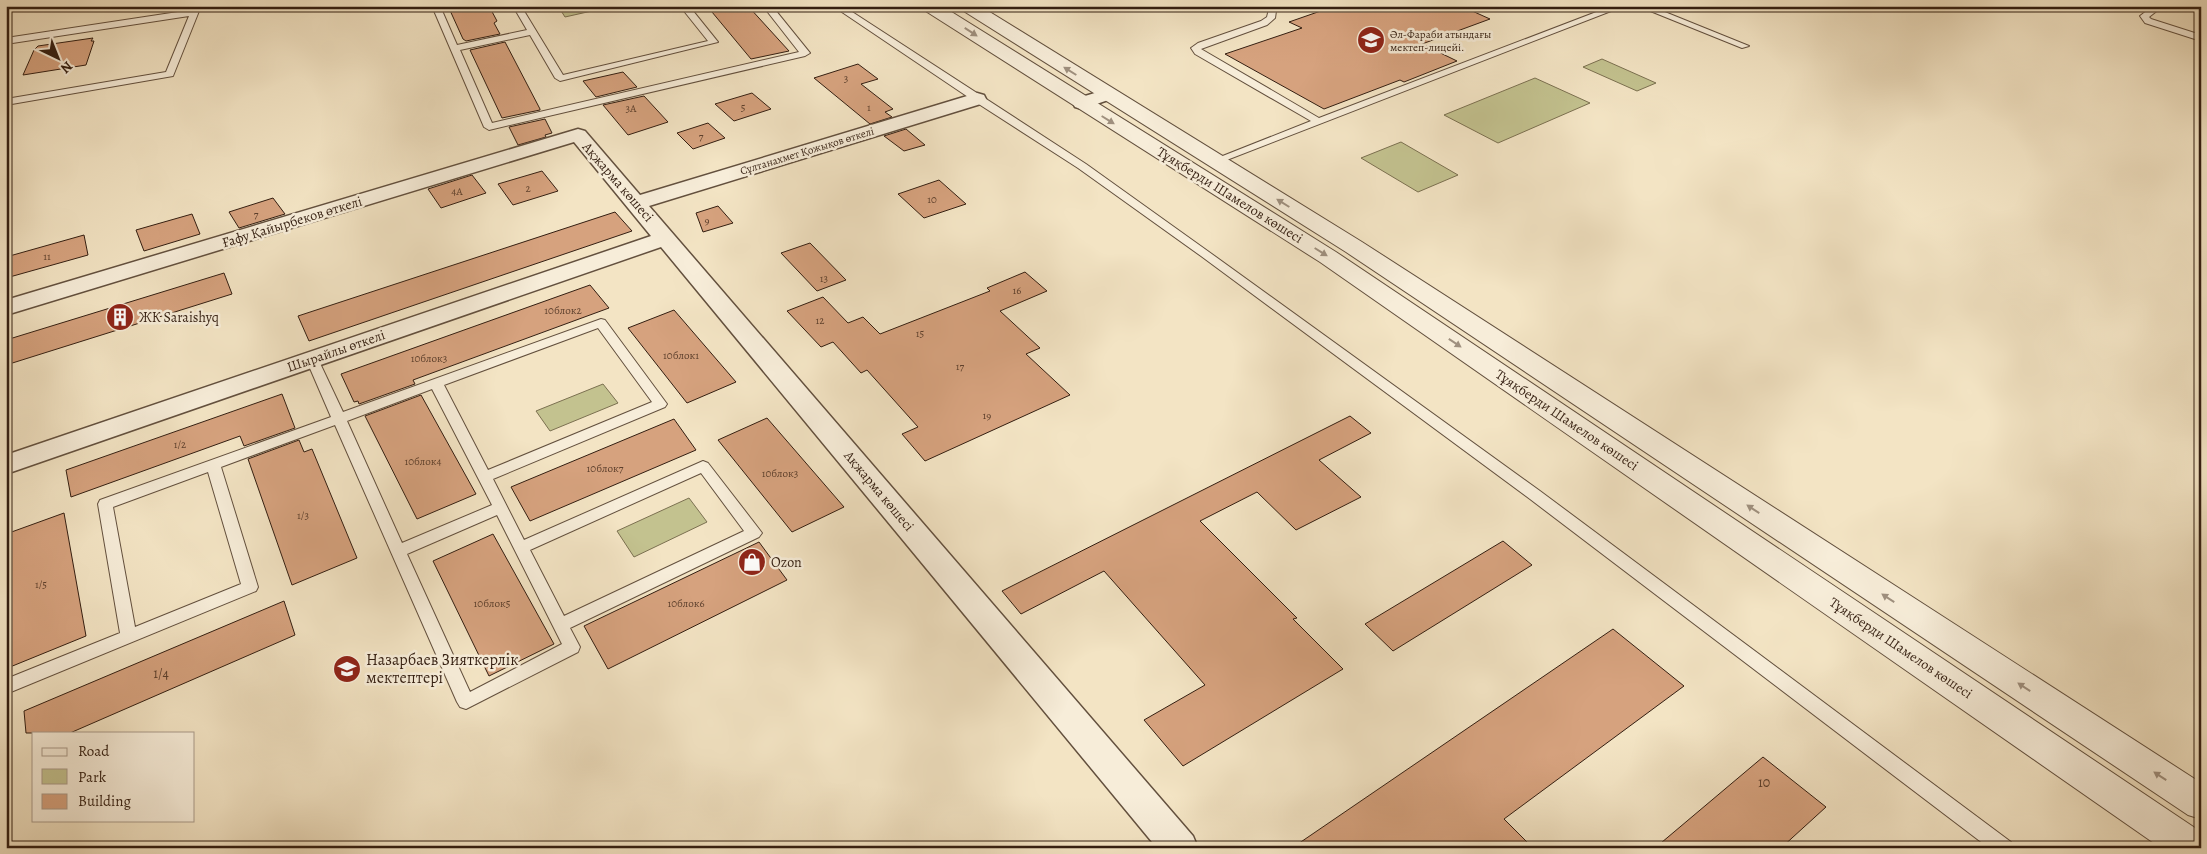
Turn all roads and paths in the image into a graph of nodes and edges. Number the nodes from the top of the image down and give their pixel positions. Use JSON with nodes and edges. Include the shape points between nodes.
{"nodes":[{"id":1,"x":436,"y":6,"type":"edge"},
{"id":2,"x":517,"y":6,"type":"edge"},
{"id":3,"x":684,"y":6,"type":"edge"},
{"id":4,"x":766,"y":6,"type":"edge"},
{"id":5,"x":837,"y":6,"type":"edge"},
{"id":6,"x":930,"y":6,"type":"edge"},
{"id":7,"x":970,"y":6,"type":"edge"},
{"id":8,"x":1620,"y":6,"type":"edge"},
{"id":9,"x":1642,"y":6,"type":"edge"},
{"id":10,"x":2159,"y":6,"type":"edge"},
{"id":11,"x":2195,"y":6,"type":"edge"},
{"id":12,"x":2201,"y":8,"type":"edge"},
{"id":13,"x":196,"y":9,"type":"edge"},
{"id":14,"x":1272,"y":11,"type":"dead end"},
{"id":15,"x":532,"y":32,"type":"junction"},
{"id":16,"x":2201,"y":38,"type":"edge"},
{"id":17,"x":6,"y":41,"type":"edge"},
{"id":18,"x":1745,"y":46,"type":"dead end"},
{"id":19,"x":454,"y":48,"type":"junction"},
{"id":20,"x":1108,"y":94,"type":"junction"},
{"id":21,"x":977,"y":100,"type":"junction"},
{"id":22,"x":6,"y":102,"type":"edge"},
{"id":23,"x":1082,"y":103,"type":"junction"},
{"id":24,"x":1318,"y":121,"type":"junction"},
{"id":25,"x":578,"y":135,"type":"joint"},
{"id":26,"x":1215,"y":161,"type":"junction"},
{"id":27,"x":637,"y":203,"type":"junction"},
{"id":28,"x":666,"y":238,"type":"junction"},
{"id":29,"x":6,"y":308,"type":"edge"},
{"id":30,"x":312,"y":359,"type":"junction"},
{"id":31,"x":436,"y":383,"type":"junction"},
{"id":32,"x":340,"y":419,"type":"junction"},
{"id":33,"x":6,"y":465,"type":"edge"},
{"id":34,"x":213,"y":465,"type":"junction"},
{"id":35,"x":484,"y":477,"type":"junction"},
{"id":36,"x":499,"y":508,"type":"junction"},
{"id":37,"x":521,"y":548,"type":"junction"},
{"id":38,"x":400,"y":551,"type":"junction"},
{"id":39,"x":561,"y":625,"type":"junction"},
{"id":40,"x":129,"y":636,"type":"junction"},
{"id":41,"x":6,"y":687,"type":"edge"},
{"id":42,"x":2200,"y":801,"type":"edge"},
{"id":43,"x":2178,"y":844,"type":"edge"},
{"id":44,"x":1180,"y":848,"type":"edge"},
{"id":45,"x":2004,"y":848,"type":"edge"}],
"edges":[{"from":1,"to":19,"type":"lane"},
{"from":2,"to":15,"type":"lane"},
{"from":3,"to":15,"type":"lane","via":[[714,42],[560,78]]},
{"from":4,"to":19,"type":"lane","via":[[805,53],[489,127]]},
{"from":5,"to":21,"type":"lane"},
{"from":6,"to":23,"type":"street","name":"Тұяқберди Шамелов көшесі","one_way":true},
{"from":20,"to":7,"type":"street","name":"Тұяқберди Шамелов көшесі","one_way":true},
{"from":8,"to":24,"type":"lane"},
{"from":9,"to":18,"type":"lane"},
{"from":10,"to":16,"type":"lane","via":[[2144,16],[2148,21]]},
{"from":11,"to":12,"type":"lane"},
{"from":13,"to":17,"type":"lane"},
{"from":13,"to":22,"type":"lane","via":[[170,74]]},
{"from":14,"to":24,"type":"lane","via":[[1272,18],[1264,22],[1196,48]]},
{"from":15,"to":19,"type":"lane"},
{"from":20,"to":23,"type":"street"},
{"from":20,"to":26,"type":"street","name":"Тұяқберди Шамелов көшесі"},
{"from":21,"to":27,"type":"street","name":"Сұлтанахмет Қожықов өткелі"},
{"from":21,"to":45,"type":"lane","via":[[1082,166],[1416,407]]},
{"from":23,"to":43,"type":"street","name":"Тұяқберди Шамелов көшесі","one_way":true,"via":[[1328,257]]},
{"from":24,"to":26,"type":"lane"},
{"from":25,"to":27,"type":"street","name":"Ақжарма көшесі"},
{"from":25,"to":29,"type":"street","name":"Ғафу Қайырбеков өткелі"},
{"from":42,"to":26,"type":"street","name":"Тұяқберди Шамелов көшесі","one_way":true,"via":[[1362,252]]},
{"from":27,"to":28,"type":"street","name":"Ақжарма көшесі"},
{"from":28,"to":30,"type":"street","name":"Шырайлы өткелі"},
{"from":28,"to":44,"type":"street","name":"Ақжарма көшесі"},
{"from":30,"to":32,"type":"lane"},
{"from":30,"to":33,"type":"street","name":"Шырайлы өткелі"},
{"from":31,"to":32,"type":"lane"},
{"from":31,"to":35,"type":"lane"},
{"from":31,"to":35,"type":"lane","via":[[601,323],[660,404]]},
{"from":32,"to":34,"type":"lane"},
{"from":32,"to":38,"type":"lane"},
{"from":34,"to":40,"type":"lane","via":[[105,504]]},
{"from":34,"to":40,"type":"lane","via":[[250,587]]},
{"from":35,"to":36,"type":"lane"},
{"from":36,"to":37,"type":"lane"},
{"from":36,"to":38,"type":"lane"},
{"from":37,"to":39,"type":"lane"},
{"from":37,"to":39,"type":"lane","via":[[703,466],[754,533]]},
{"from":38,"to":39,"type":"lane","via":[[466,702],[572,647]]},
{"from":40,"to":41,"type":"lane"},
{"from":42,"to":43,"type":"street"}]}
